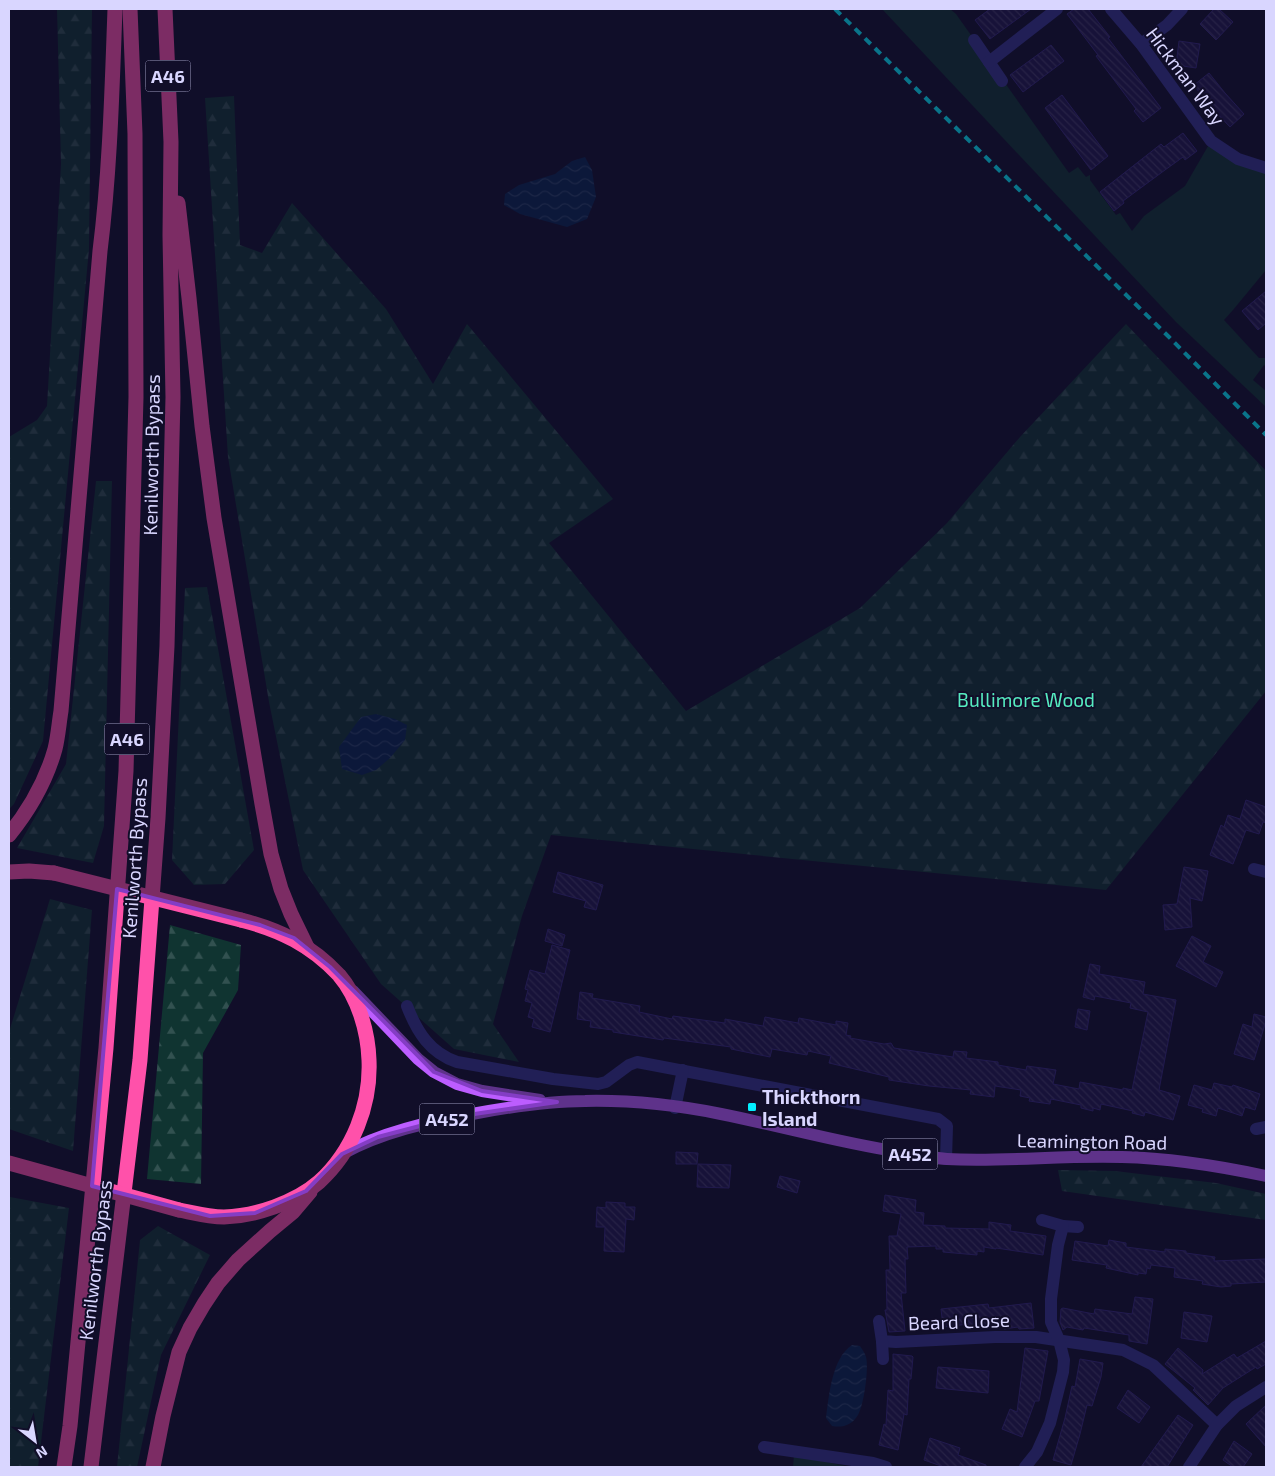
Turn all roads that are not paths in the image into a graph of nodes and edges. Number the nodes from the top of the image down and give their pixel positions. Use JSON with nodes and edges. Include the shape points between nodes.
{"nodes":[{"id":1,"x":115,"y":9,"type":"edge"},
{"id":2,"x":130,"y":9,"type":"edge"},
{"id":3,"x":165,"y":9,"type":"edge"},
{"id":4,"x":1057,"y":9,"type":"edge"},
{"id":5,"x":1111,"y":9,"type":"edge"},
{"id":6,"x":1182,"y":9,"type":"edge"},
{"id":7,"x":974,"y":40,"type":"dead end"},
{"id":8,"x":1141,"y":44,"type":"junction"},
{"id":9,"x":989,"y":62,"type":"junction"},
{"id":10,"x":1002,"y":81,"type":"dead end"},
{"id":11,"x":171,"y":142,"type":"junction"},
{"id":12,"x":1266,"y":168,"type":"edge"},
{"id":13,"x":9,"y":835,"type":"edge"},
{"id":14,"x":9,"y":872,"type":"edge"},
{"id":15,"x":307,"y":947,"type":"junction"},
{"id":16,"x":340,"y":976,"type":"junction"},
{"id":17,"x":407,"y":1006,"type":"dead end"},
{"id":18,"x":683,"y":1070,"type":"junction"},
{"id":19,"x":557,"y":1102,"type":"junction"},
{"id":20,"x":676,"y":1108,"type":"junction"},
{"id":21,"x":342,"y":1154,"type":"junction"},
{"id":22,"x":946,"y":1159,"type":"junction"},
{"id":23,"x":9,"y":1164,"type":"edge"},
{"id":24,"x":1266,"y":1176,"type":"edge"},
{"id":25,"x":317,"y":1184,"type":"junction"},
{"id":26,"x":1042,"y":1220,"type":"dead end"},
{"id":27,"x":1062,"y":1226,"type":"junction"},
{"id":28,"x":1078,"y":1226,"type":"dead end"},
{"id":29,"x":879,"y":1321,"type":"dead end"},
{"id":30,"x":1059,"y":1340,"type":"junction"},
{"id":31,"x":882,"y":1341,"type":"junction"},
{"id":32,"x":883,"y":1359,"type":"dead end"},
{"id":33,"x":1266,"y":1387,"type":"edge"},
{"id":34,"x":1217,"y":1425,"type":"junction"},
{"id":35,"x":764,"y":1447,"type":"dead end"},
{"id":36,"x":64,"y":1467,"type":"edge"},
{"id":37,"x":90,"y":1467,"type":"edge"},
{"id":38,"x":153,"y":1467,"type":"edge"},
{"id":39,"x":886,"y":1467,"type":"edge"},
{"id":40,"x":1025,"y":1467,"type":"edge"},
{"id":41,"x":1189,"y":1467,"type":"edge"}],
"edges":[{"from":1,"to":13,"type":"highway","via":[[106,204],[61,710],[56,747],[48,770],[27,812]]},
{"from":2,"to":36,"type":"highway","name":"Kenilworth Bypass","number":"A46","via":[[135,134],[136,387],[126,770],[106,1048]]},
{"from":3,"to":11,"type":"highway","name":"Kenilworth Bypass","number":"A46"},
{"from":4,"to":9,"type":"street"},
{"from":5,"to":8,"type":"street","name":"Hickman Way"},
{"from":6,"to":8,"type":"street"},
{"from":7,"to":9,"type":"street"},
{"from":8,"to":12,"type":"street","name":"Hickman Way","via":[[1211,141],[1238,159]]},
{"from":9,"to":10,"type":"street"},
{"from":11,"to":15,"type":"highway","via":[[214,518],[262,804],[281,888]]},
{"from":11,"to":37,"type":"highway","name":"Kenilworth Bypass","number":"A46","via":[[173,397],[167,646],[158,818],[140,1060]]},
{"from":14,"to":15,"type":"highway","bridge":true,"via":[[54,873],[241,920],[277,931]]},
{"from":15,"to":16,"type":"highway"},
{"from":16,"to":19,"type":"main road","name":"Leamington Road","number":"A452","via":[[418,1059],[439,1075],[482,1091]]},
{"from":16,"to":21,"type":"highway","via":[[358,1010],[366,1035],[370,1075],[362,1114]]},
{"from":17,"to":18,"type":"street","via":[[427,1042],[437,1053],[457,1062],[598,1084],[637,1062]]},
{"from":18,"to":20,"type":"street"},
{"from":18,"to":22,"type":"street","via":[[938,1119],[948,1130]]},
{"from":19,"to":20,"type":"main road","name":"Leamington Road","number":"A452","via":[[622,1102]]},
{"from":19,"to":21,"type":"main road","name":"Leamington Road","number":"A452","via":[[429,1123],[378,1137]]},
{"from":20,"to":22,"type":"main road","name":"Leamington Road","number":"A452","via":[[718,1114],[868,1148]]},
{"from":21,"to":25,"type":"highway"},
{"from":22,"to":24,"type":"main road","name":"Leamington Road","number":"A452","via":[[1122,1156],[1214,1166]]},
{"from":23,"to":25,"type":"highway","bridge":true,"via":[[210,1216],[255,1212],[280,1204]]},
{"from":25,"to":38,"type":"highway","via":[[293,1212],[238,1260],[218,1283],[190,1328],[179,1352]]},
{"from":26,"to":27,"type":"street"},
{"from":27,"to":28,"type":"street"},
{"from":27,"to":30,"type":"street","via":[[1051,1299],[1051,1322]]},
{"from":29,"to":31,"type":"street","name":"Beard Close"},
{"from":30,"to":31,"type":"street","name":"Beard Close","via":[[995,1337]]},
{"from":30,"to":34,"type":"street","name":"Beard Close","via":[[1123,1350],[1153,1365]]},
{"from":30,"to":40,"type":"street","via":[[1063,1372],[1050,1424],[1037,1452]]},
{"from":31,"to":32,"type":"street"},
{"from":33,"to":34,"type":"street","via":[[1236,1406]]},
{"from":34,"to":41,"type":"street"},
{"from":35,"to":39,"type":"street"}]}
